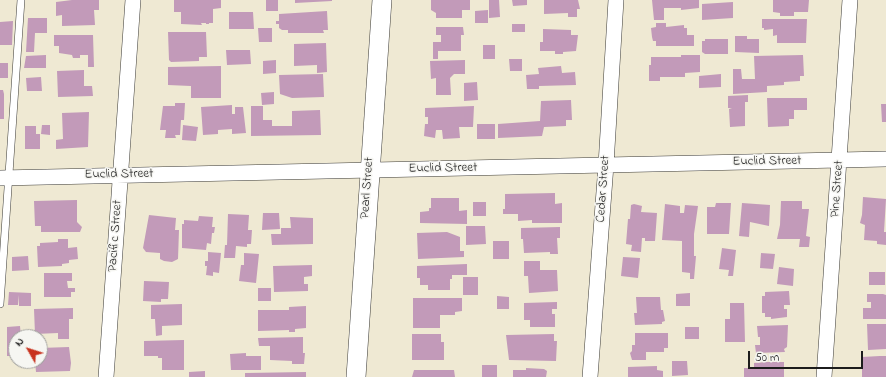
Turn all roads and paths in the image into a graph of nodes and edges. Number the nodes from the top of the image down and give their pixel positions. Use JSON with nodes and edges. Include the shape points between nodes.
{"nodes":[{"id":1,"x":21,"y":0,"type":"edge"},
{"id":2,"x":133,"y":0,"type":"edge"},
{"id":3,"x":382,"y":0,"type":"edge"},
{"id":4,"x":616,"y":0,"type":"edge"},
{"id":5,"x":850,"y":0,"type":"edge"},
{"id":6,"x":886,"y":159,"type":"edge"},
{"id":7,"x":840,"y":160,"type":"junction"},
{"id":8,"x":606,"y":165,"type":"junction"},
{"id":9,"x":370,"y":170,"type":"junction"},
{"id":10,"x":120,"y":176,"type":"junction"},
{"id":11,"x":4,"y":177,"type":"edge"},
{"id":12,"x":0,"y":304,"type":"edge"},
{"id":13,"x":106,"y":377,"type":"edge"},
{"id":14,"x":356,"y":377,"type":"edge"},
{"id":15,"x":590,"y":377,"type":"edge"},
{"id":16,"x":824,"y":377,"type":"edge"}],
"edges":[{"from":1,"to":11,"type":"lane"},
{"from":2,"to":10,"type":"street","name":"Pacific Street"},
{"from":3,"to":9,"type":"street","name":"Pearl Street"},
{"from":4,"to":8,"type":"street","name":"Cedar Street"},
{"from":5,"to":7,"type":"street","name":"Pine Street"},
{"from":6,"to":7,"type":"street","name":"Euclid Street"},
{"from":7,"to":8,"type":"street","name":"Euclid Street"},
{"from":7,"to":16,"type":"street","name":"Pine Street"},
{"from":8,"to":9,"type":"street","name":"Euclid Street"},
{"from":8,"to":15,"type":"street","name":"Cedar Street"},
{"from":9,"to":10,"type":"street","name":"Euclid Street"},
{"from":9,"to":14,"type":"street","name":"Pearl Street"},
{"from":10,"to":11,"type":"street","name":"Euclid Street"},
{"from":10,"to":13,"type":"street","name":"Pacific Street"},
{"from":11,"to":12,"type":"lane"}]}
